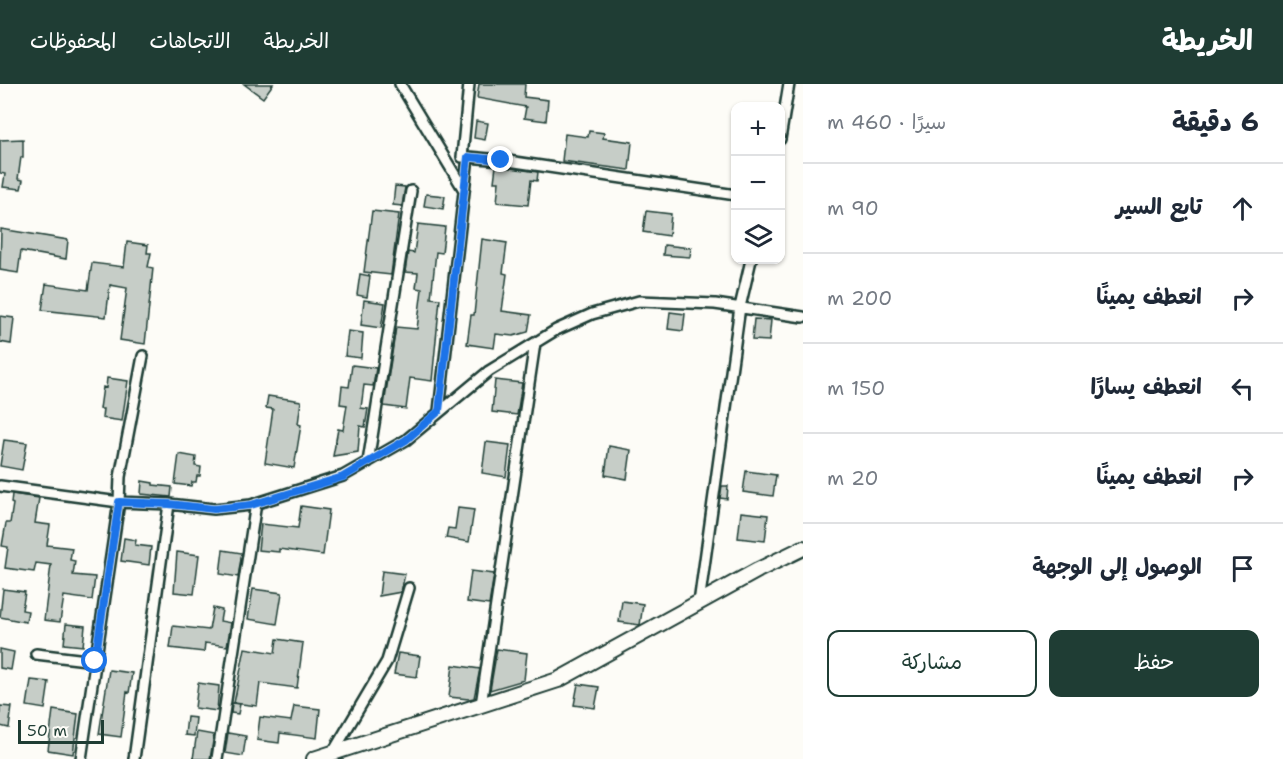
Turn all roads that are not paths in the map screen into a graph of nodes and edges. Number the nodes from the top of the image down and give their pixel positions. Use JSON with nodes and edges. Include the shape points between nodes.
{"nodes":[{"id":1,"x":400,"y":84,"type":"edge"},
{"id":2,"x":469,"y":84,"type":"edge"},
{"id":3,"x":789,"y":84,"type":"edge"},
{"id":4,"x":785,"y":115,"type":"edge"},
{"id":5,"x":468,"y":157,"type":"junction"},
{"id":6,"x":464,"y":190,"type":"junction"},
{"id":7,"x":411,"y":191,"type":"dead end"},
{"id":8,"x":731,"y":194,"type":"edge"},
{"id":9,"x":750,"y":264,"type":"edge"},
{"id":10,"x":740,"y":307,"type":"junction"},
{"id":11,"x":803,"y":317,"type":"edge"},
{"id":12,"x":535,"y":343,"type":"junction"},
{"id":13,"x":143,"y":356,"type":"dead end"},
{"id":14,"x":439,"y":411,"type":"junction"},
{"id":15,"x":368,"y":462,"type":"junction"},
{"id":16,"x":0,"y":489,"type":"edge"},
{"id":17,"x":119,"y":502,"type":"junction"},
{"id":18,"x":256,"y":503,"type":"junction"},
{"id":19,"x":169,"y":504,"type":"junction"},
{"id":20,"x":803,"y":548,"type":"edge"},
{"id":21,"x":409,"y":588,"type":"dead end"},
{"id":22,"x":699,"y":603,"type":"junction"},
{"id":23,"x":36,"y":654,"type":"dead end"},
{"id":24,"x":95,"y":661,"type":"junction"},
{"id":25,"x":482,"y":705,"type":"junction"},
{"id":26,"x":332,"y":754,"type":"junction"},
{"id":27,"x":81,"y":759,"type":"edge"},
{"id":28,"x":134,"y":759,"type":"edge"},
{"id":29,"x":217,"y":759,"type":"edge"},
{"id":30,"x":314,"y":759,"type":"edge"}],
"edges":[{"from":1,"to":6,"type":"street"},
{"from":2,"to":5,"type":"street","via":[[462,157]]},
{"from":3,"to":4,"type":"street"},
{"from":5,"to":6,"type":"street"},
{"from":5,"to":8,"type":"street"},
{"from":6,"to":14,"type":"street"},
{"from":7,"to":15,"type":"street"},
{"from":9,"to":10,"type":"street"},
{"from":10,"to":11,"type":"street"},
{"from":10,"to":12,"type":"street","via":[[639,301],[592,314]]},
{"from":10,"to":22,"type":"street"},
{"from":12,"to":14,"type":"street","via":[[489,371]]},
{"from":12,"to":25,"type":"street"},
{"from":13,"to":17,"type":"street","via":[[120,477]]},
{"from":14,"to":15,"type":"street","via":[[406,440]]},
{"from":15,"to":18,"type":"street","via":[[343,477]]},
{"from":16,"to":17,"type":"street"},
{"from":17,"to":19,"type":"street"},
{"from":17,"to":24,"type":"street"},
{"from":18,"to":19,"type":"street","via":[[214,509]]},
{"from":18,"to":29,"type":"street"},
{"from":19,"to":28,"type":"street"},
{"from":20,"to":22,"type":"street"},
{"from":21,"to":26,"type":"street","via":[[387,661]]},
{"from":22,"to":25,"type":"street","via":[[558,680]]},
{"from":23,"to":24,"type":"street"},
{"from":24,"to":27,"type":"street"},
{"from":25,"to":26,"type":"street"},
{"from":26,"to":30,"type":"street"}]}
